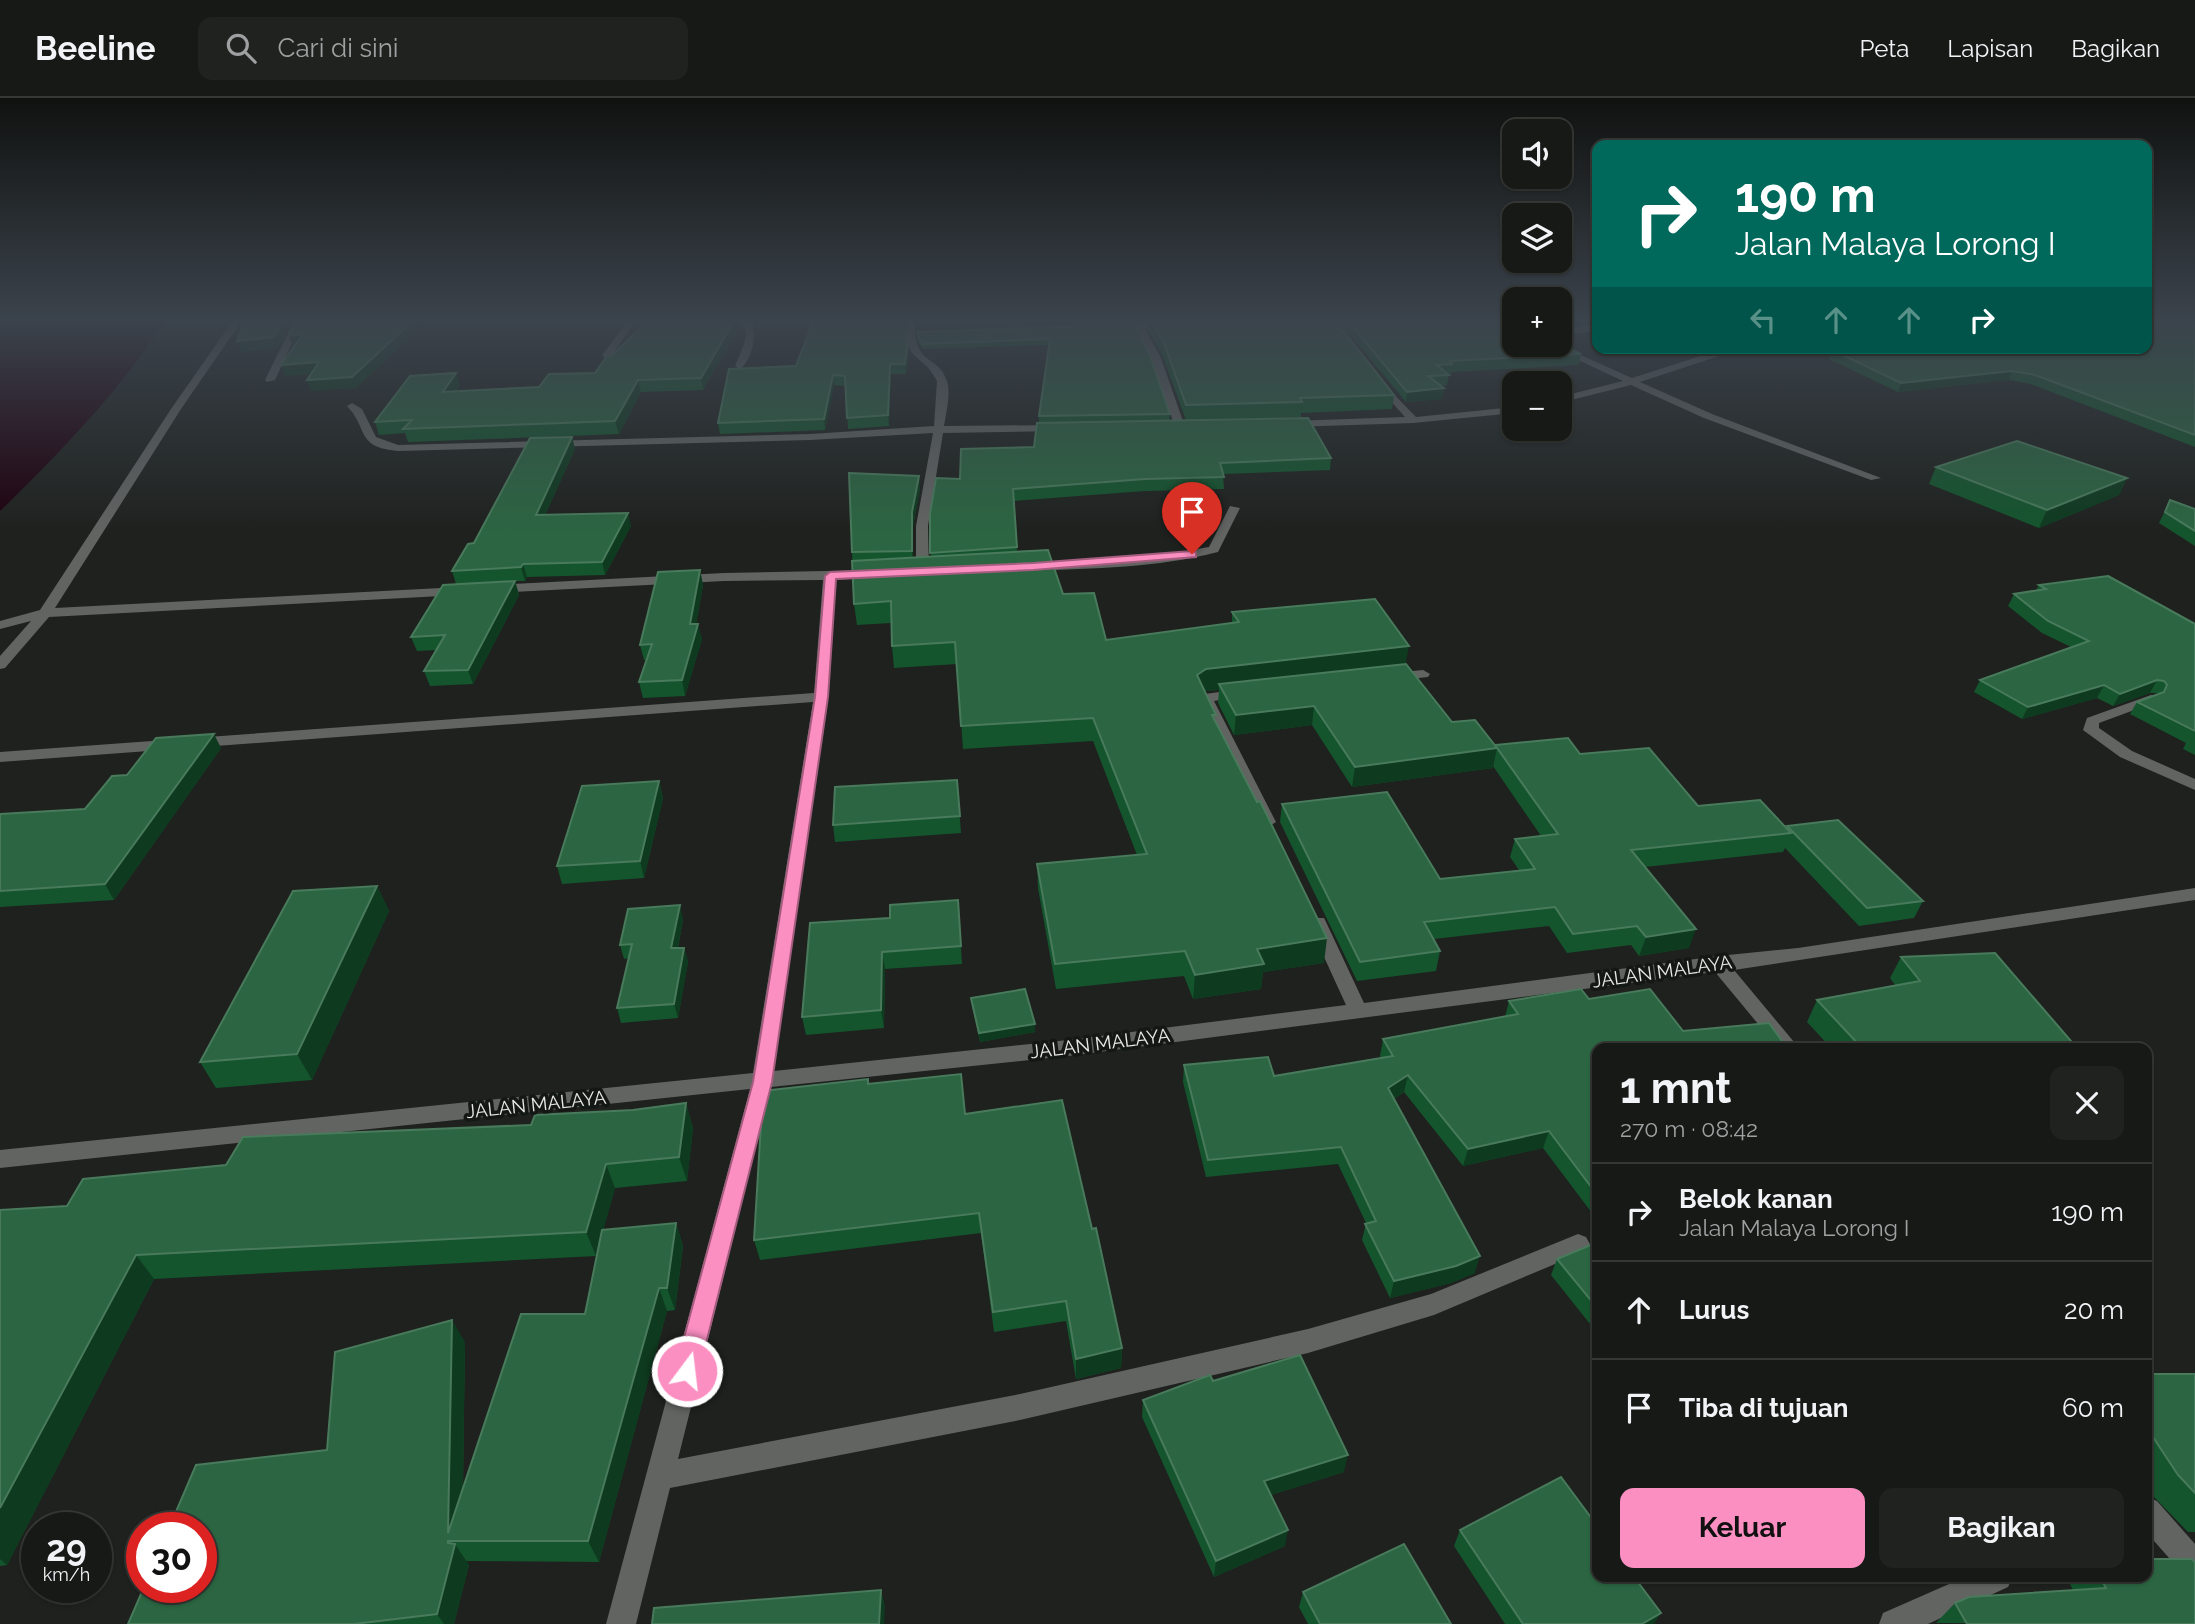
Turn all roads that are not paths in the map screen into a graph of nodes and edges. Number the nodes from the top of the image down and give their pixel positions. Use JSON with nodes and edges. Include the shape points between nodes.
{"nodes":[{"id":1,"x":189,"y":390,"type":"edge"},
{"id":2,"x":942,"y":390,"type":"edge"},
{"id":3,"x":1167,"y":390,"type":"edge"},
{"id":4,"x":1385,"y":390,"type":"edge"},
{"id":5,"x":1598,"y":390,"type":"edge"},
{"id":6,"x":1648,"y":390,"type":"edge"},
{"id":7,"x":1572,"y":397,"type":"edge"},
{"id":8,"x":352,"y":406,"type":"dead end"},
{"id":9,"x":1502,"y":411,"type":"edge"},
{"id":10,"x":1413,"y":420,"type":"junction"},
{"id":11,"x":1276,"y":425,"type":"edge"},
{"id":12,"x":1194,"y":426,"type":"edge"},
{"id":13,"x":1167,"y":427,"type":"edge"},
{"id":14,"x":1180,"y":427,"type":"junction"},
{"id":15,"x":1073,"y":428,"type":"edge"},
{"id":16,"x":939,"y":429,"type":"junction"},
{"id":17,"x":1875,"y":478,"type":"dead end"},
{"id":18,"x":1234,"y":508,"type":"dead end"},
{"id":19,"x":1019,"y":567,"type":"edge"},
{"id":20,"x":830,"y":576,"type":"junction"},
{"id":21,"x":45,"y":613,"type":"junction"},
{"id":22,"x":0,"y":625,"type":"edge"},
{"id":23,"x":0,"y":665,"type":"edge"},
{"id":24,"x":1423,"y":674,"type":"dead end"},
{"id":25,"x":1382,"y":678,"type":"edge"},
{"id":26,"x":1261,"y":691,"type":"edge"},
{"id":27,"x":821,"y":697,"type":"junction"},
{"id":28,"x":2151,"y":699,"type":"edge"},
{"id":29,"x":0,"y":757,"type":"edge"},
{"id":30,"x":2195,"y":785,"type":"edge"},
{"id":31,"x":1274,"y":832,"type":"edge"},
{"id":32,"x":2195,"y":894,"type":"edge"},
{"id":33,"x":1309,"y":904,"type":"edge"},
{"id":34,"x":1718,"y":963,"type":"junction"},
{"id":35,"x":1358,"y":1011,"type":"junction"},
{"id":36,"x":1785,"y":1043,"type":"edge"},
{"id":37,"x":762,"y":1082,"type":"junction"},
{"id":38,"x":0,"y":1159,"type":"edge"},
{"id":39,"x":1578,"y":1244,"type":"dead end"},
{"id":40,"x":660,"y":1476,"type":"junction"},
{"id":41,"x":2152,"y":1516,"type":"edge"},
{"id":42,"x":2194,"y":1561,"type":"edge"},
{"id":43,"x":1987,"y":1582,"type":"edge"},
{"id":44,"x":618,"y":1623,"type":"edge"},
{"id":45,"x":1894,"y":1624,"type":"edge"}],
"edges":[{"from":1,"to":21,"type":"street"},
{"from":2,"to":16,"type":"street"},
{"from":3,"to":14,"type":"street"},
{"from":4,"to":10,"type":"street"},
{"from":5,"to":7,"type":"street"},
{"from":6,"to":17,"type":"street"},
{"from":8,"to":16,"type":"street","via":[[360,412],[366,432],[384,447],[404,448],[796,438]]},
{"from":9,"to":10,"type":"street"},
{"from":10,"to":11,"type":"street"},
{"from":12,"to":14,"type":"street"},
{"from":13,"to":14,"type":"street"},
{"from":15,"to":16,"type":"street"},
{"from":16,"to":20,"type":"street","via":[[923,510],[930,572]]},
{"from":18,"to":19,"type":"street","via":[[1214,549],[1207,551]]},
{"from":20,"to":21,"type":"street","via":[[724,577]]},
{"from":20,"to":27,"type":"street"},
{"from":21,"to":22,"type":"street"},
{"from":21,"to":23,"type":"street"},
{"from":24,"to":25,"type":"street"},
{"from":26,"to":31,"type":"street","via":[[1205,698]]},
{"from":27,"to":29,"type":"street"},
{"from":27,"to":37,"type":"street"},
{"from":28,"to":30,"type":"street","via":[[2092,721],[2091,730],[2126,754]]},
{"from":32,"to":34,"type":"street","name":"JALAN MALAYA","via":[[1798,955]]},
{"from":33,"to":35,"type":"street"},
{"from":34,"to":35,"type":"street","name":"JALAN MALAYA"},
{"from":34,"to":36,"type":"street"},
{"from":35,"to":37,"type":"street","name":"JALAN MALAYA"},
{"from":37,"to":38,"type":"street","name":"JALAN MALAYA"},
{"from":37,"to":40,"type":"street"},
{"from":39,"to":40,"type":"street","via":[[1434,1304],[1308,1341],[1020,1407]]},
{"from":40,"to":44,"type":"street"},
{"from":41,"to":42,"type":"street"},
{"from":43,"to":45,"type":"street"}]}
